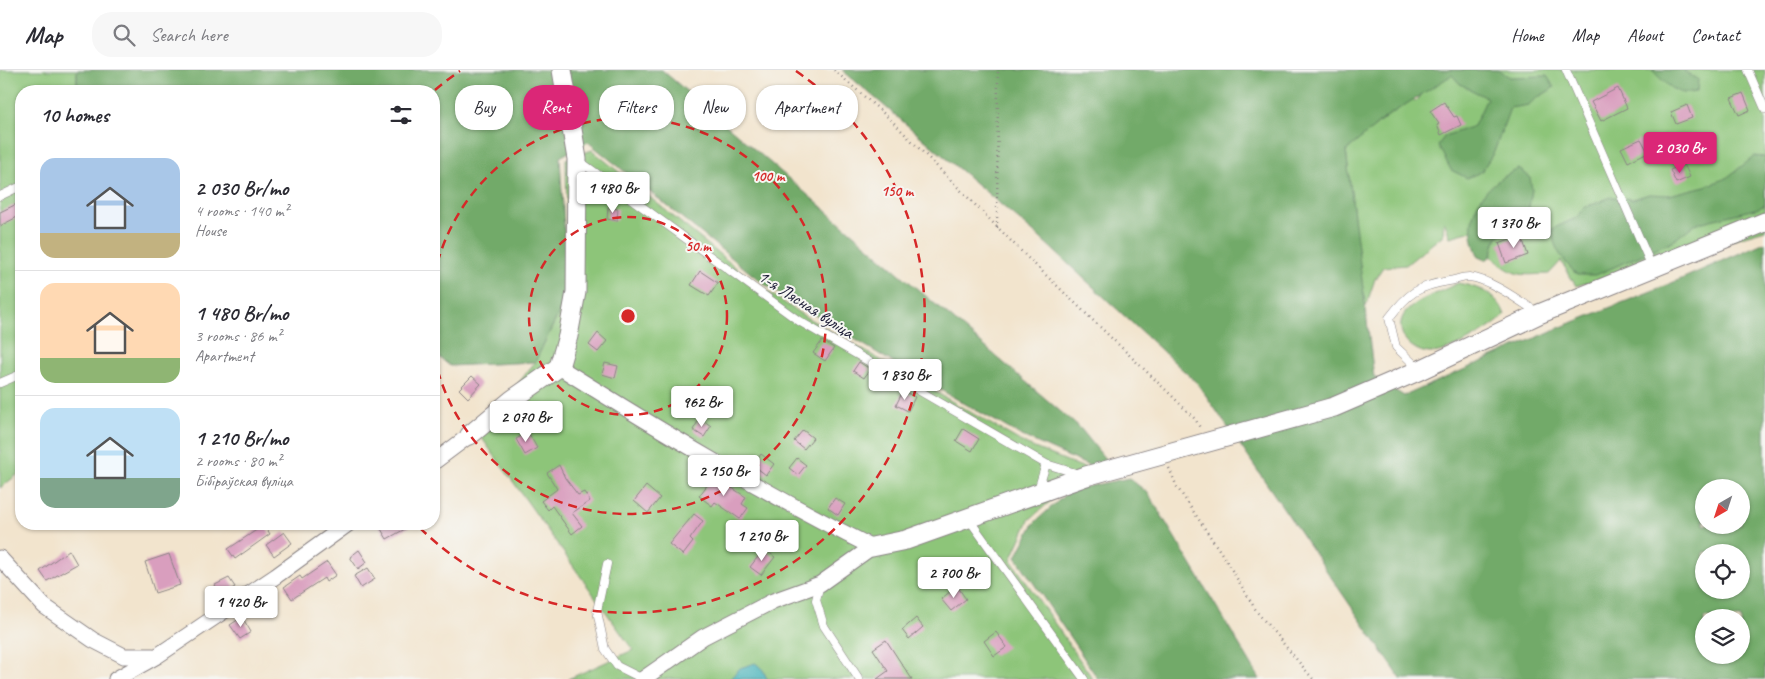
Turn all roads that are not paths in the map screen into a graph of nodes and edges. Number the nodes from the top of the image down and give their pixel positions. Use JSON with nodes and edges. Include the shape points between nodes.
{"nodes":[{"id":1,"x":562,"y":70,"type":"edge"},
{"id":2,"x":1566,"y":70,"type":"edge"},
{"id":3,"x":1748,"y":70,"type":"edge"},
{"id":4,"x":1765,"y":109,"type":"edge"},
{"id":5,"x":577,"y":159,"type":"junction"},
{"id":6,"x":15,"y":189,"type":"edge"},
{"id":7,"x":0,"y":196,"type":"edge"},
{"id":8,"x":1765,"y":222,"type":"edge"},
{"id":9,"x":1652,"y":267,"type":"junction"},
{"id":10,"x":1539,"y":314,"type":"junction"},
{"id":11,"x":559,"y":367,"type":"junction"},
{"id":12,"x":1420,"y":370,"type":"junction"},
{"id":13,"x":15,"y":377,"type":"edge"},
{"id":14,"x":0,"y":383,"type":"edge"},
{"id":15,"x":470,"y":435,"type":"joint"},
{"id":16,"x":440,"y":458,"type":"edge"},
{"id":17,"x":1046,"y":464,"type":"junction"},
{"id":18,"x":1086,"y":476,"type":"junction"},
{"id":19,"x":1036,"y":494,"type":"junction"},
{"id":20,"x":967,"y":516,"type":"junction"},
{"id":21,"x":340,"y":530,"type":"edge"},
{"id":22,"x":872,"y":547,"type":"junction"},
{"id":23,"x":0,"y":558,"type":"edge"},
{"id":24,"x":606,"y":564,"type":"dead end"},
{"id":25,"x":820,"y":584,"type":"junction"},
{"id":26,"x":157,"y":656,"type":"junction"},
{"id":27,"x":116,"y":679,"type":"edge"},
{"id":28,"x":643,"y":679,"type":"edge"},
{"id":29,"x":859,"y":679,"type":"edge"},
{"id":30,"x":1084,"y":679,"type":"edge"}],
"edges":[{"from":1,"to":5,"type":"street"},
{"from":2,"to":9,"type":"lane"},
{"from":3,"to":4,"type":"lane"},
{"from":5,"to":11,"type":"street","via":[[576,292]]},
{"from":5,"to":17,"type":"lane","name":"1-я Лясная вуліца","via":[[799,321]]},
{"from":6,"to":7,"type":"lane"},
{"from":8,"to":9,"type":"street"},
{"from":9,"to":10,"type":"street"},
{"from":10,"to":12,"type":"street"},
{"from":10,"to":12,"type":"lane","via":[[1486,283],[1469,277],[1416,290],[1404,298],[1389,318],[1396,347]]},
{"from":11,"to":15,"type":"street"},
{"from":11,"to":22,"type":"street","via":[[812,517]]},
{"from":12,"to":18,"type":"street","via":[[1334,407]]},
{"from":13,"to":14,"type":"lane"},
{"from":15,"to":16,"type":"street"},
{"from":17,"to":18,"type":"lane","name":"1-я Лясная вуліца"},
{"from":17,"to":19,"type":"lane"},
{"from":18,"to":19,"type":"street"},
{"from":19,"to":20,"type":"street"},
{"from":20,"to":22,"type":"street","via":[[906,540]]},
{"from":20,"to":30,"type":"lane"},
{"from":21,"to":26,"type":"street"},
{"from":22,"to":25,"type":"street"},
{"from":23,"to":26,"type":"street","via":[[44,606],[93,640],[124,656]]},
{"from":24,"to":28,"type":"lane","via":[[597,611],[604,650],[617,666]]},
{"from":25,"to":28,"type":"street","via":[[773,601],[703,637]]},
{"from":25,"to":29,"type":"lane","via":[[816,600],[824,626]]},
{"from":26,"to":27,"type":"street"}]}
